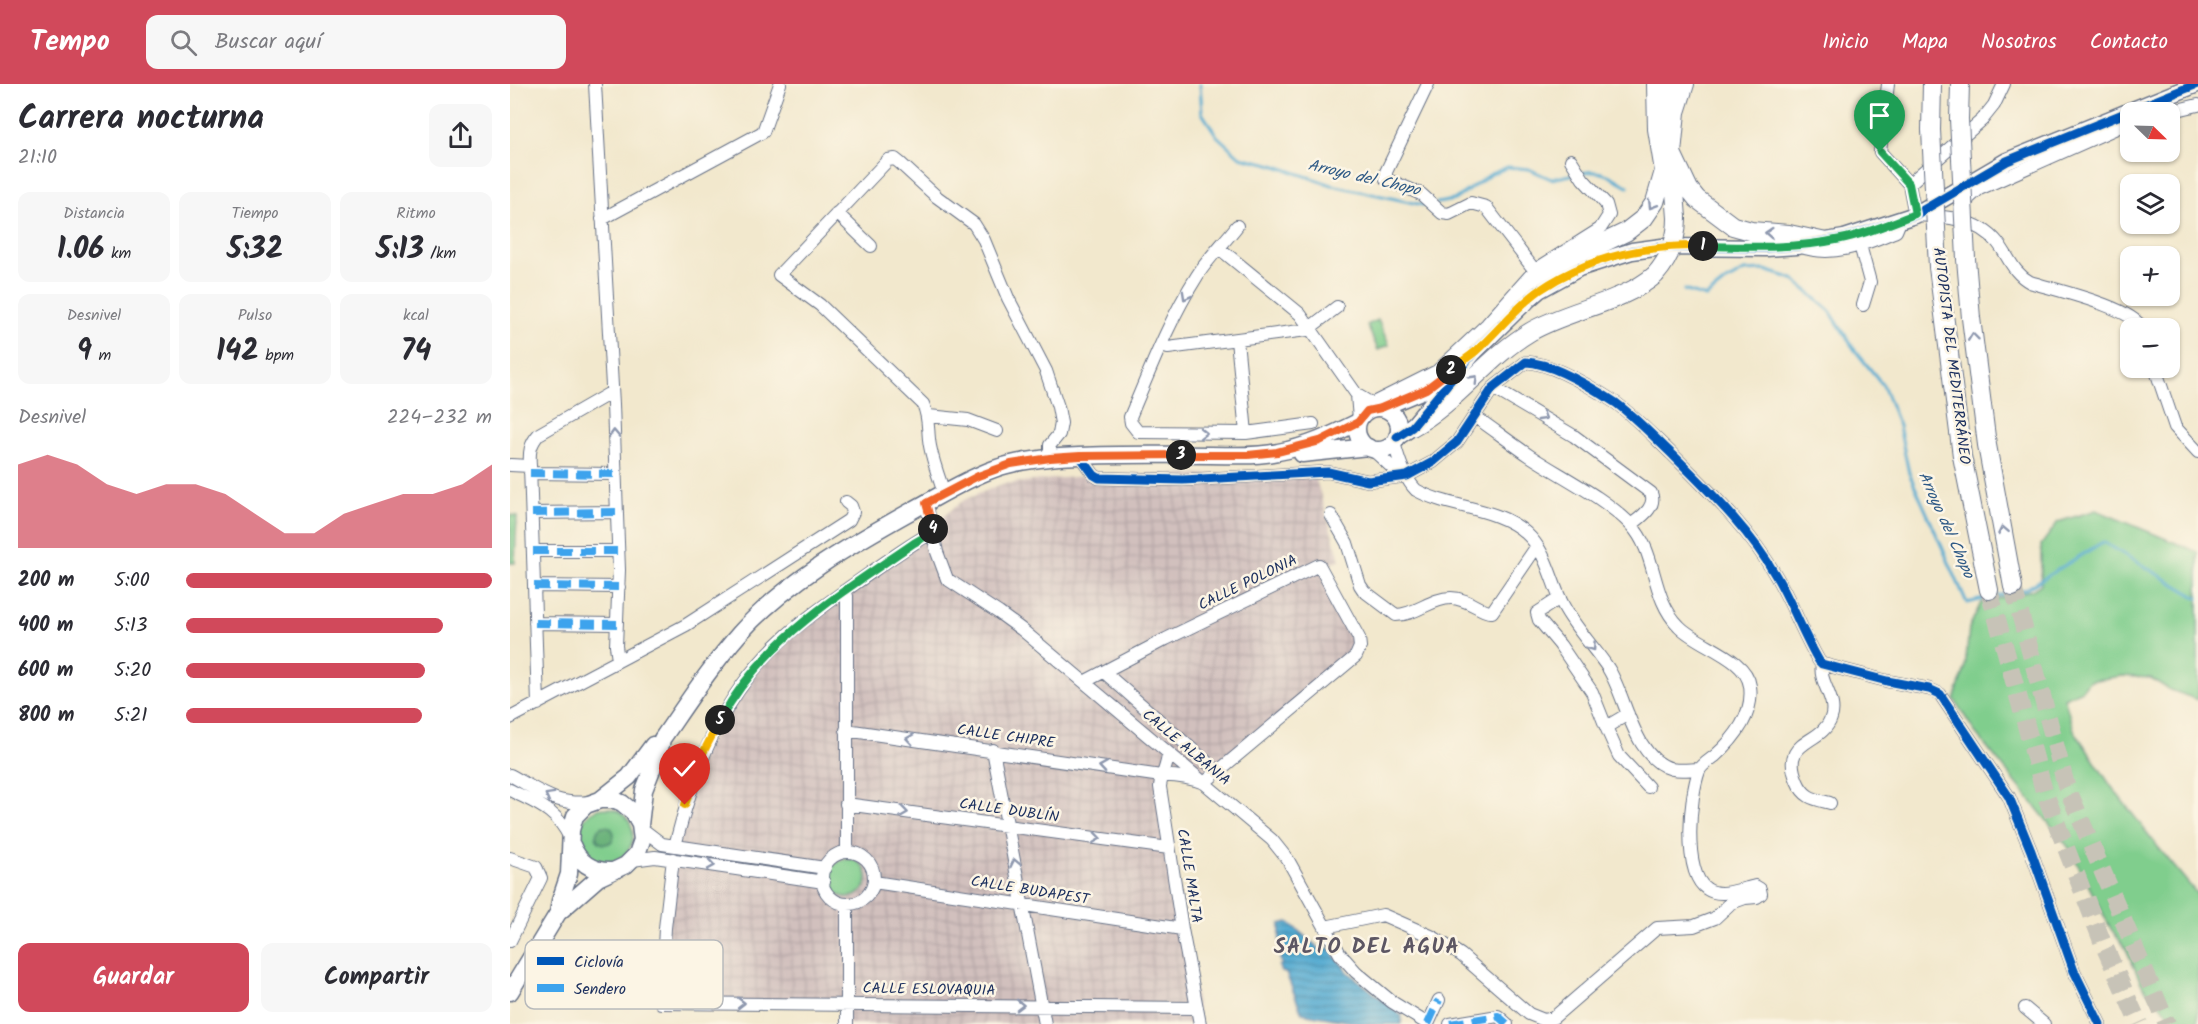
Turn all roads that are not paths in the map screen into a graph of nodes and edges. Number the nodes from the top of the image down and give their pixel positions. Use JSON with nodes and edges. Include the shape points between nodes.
{"nodes":[{"id":1,"x":595,"y":84,"type":"edge"},
{"id":2,"x":780,"y":84,"type":"edge"},
{"id":3,"x":1428,"y":84,"type":"edge"},
{"id":4,"x":1888,"y":84,"type":"edge"},
{"id":5,"x":1924,"y":84,"type":"edge"},
{"id":6,"x":1932,"y":84,"type":"edge"},
{"id":7,"x":1960,"y":84,"type":"edge"},
{"id":8,"x":2004,"y":84,"type":"edge"},
{"id":9,"x":2197,"y":84,"type":"edge"},
{"id":10,"x":1669,"y":86,"type":"edge"},
{"id":11,"x":2198,"y":105,"type":"edge"},
{"id":12,"x":2180,"y":109,"type":"edge"},
{"id":13,"x":1932,"y":124,"type":"junction"},
{"id":14,"x":2120,"y":126,"type":"edge"},
{"id":15,"x":1672,"y":153,"type":"junction"},
{"id":16,"x":1578,"y":170,"type":"dead end"},
{"id":17,"x":1909,"y":184,"type":"junction"},
{"id":18,"x":837,"y":213,"type":"junction"},
{"id":19,"x":1908,"y":217,"type":"junction"},
{"id":20,"x":602,"y":219,"type":"junction"},
{"id":21,"x":1958,"y":219,"type":"junction"},
{"id":22,"x":1237,"y":226,"type":"dead end"},
{"id":23,"x":1826,"y":242,"type":"junction"},
{"id":24,"x":1860,"y":245,"type":"junction"},
{"id":25,"x":871,"y":246,"type":"dead end"},
{"id":26,"x":1797,"y":246,"type":"junction"},
{"id":27,"x":1219,"y":248,"type":"junction"},
{"id":28,"x":1538,"y":275,"type":"junction"},
{"id":29,"x":1524,"y":303,"type":"junction"},
{"id":30,"x":1863,"y":305,"type":"dead end"},
{"id":31,"x":1337,"y":307,"type":"dead end"},
{"id":32,"x":2132,"y":318,"type":"edge"},
{"id":33,"x":1310,"y":327,"type":"junction"},
{"id":34,"x":1237,"y":340,"type":"junction"},
{"id":35,"x":1161,"y":346,"type":"junction"},
{"id":36,"x":1474,"y":352,"type":"junction"},
{"id":37,"x":2158,"y":378,"type":"edge"},
{"id":38,"x":1493,"y":388,"type":"junction"},
{"id":39,"x":612,"y":392,"type":"junction"},
{"id":40,"x":1357,"y":395,"type":"junction"},
{"id":41,"x":1377,"y":407,"type":"junction"},
{"id":42,"x":929,"y":416,"type":"junction"},
{"id":43,"x":1474,"y":416,"type":"junction"},
{"id":44,"x":1359,"y":420,"type":"junction"},
{"id":45,"x":1313,"y":424,"type":"dead end"},
{"id":46,"x":997,"y":431,"type":"dead end"},
{"id":47,"x":1246,"y":433,"type":"junction"},
{"id":48,"x":1401,"y":435,"type":"junction"},
{"id":49,"x":1369,"y":448,"type":"junction"},
{"id":50,"x":1277,"y":452,"type":"junction"},
{"id":51,"x":2198,"y":452,"type":"edge"},
{"id":52,"x":1080,"y":456,"type":"junction"},
{"id":53,"x":1050,"y":458,"type":"junction"},
{"id":54,"x":510,"y":465,"type":"edge"},
{"id":55,"x":530,"y":470,"type":"junction"},
{"id":56,"x":615,"y":474,"type":"junction"},
{"id":57,"x":1407,"y":476,"type":"junction"},
{"id":58,"x":944,"y":493,"type":"junction"},
{"id":59,"x":846,"y":502,"type":"dead end"},
{"id":60,"x":926,"y":503,"type":"junction"},
{"id":61,"x":617,"y":512,"type":"junction"},
{"id":62,"x":532,"y":513,"type":"junction"},
{"id":63,"x":1331,"y":515,"type":"dead end"},
{"id":64,"x":1631,"y":525,"type":"junction"},
{"id":65,"x":933,"y":532,"type":"junction"},
{"id":66,"x":1537,"y":546,"type":"junction"},
{"id":67,"x":533,"y":551,"type":"junction"},
{"id":68,"x":618,"y":551,"type":"junction"},
{"id":69,"x":534,"y":586,"type":"junction"},
{"id":70,"x":619,"y":587,"type":"junction"},
{"id":71,"x":2013,"y":587,"type":"tunnel mouth"},
{"id":72,"x":844,"y":591,"type":"junction"},
{"id":73,"x":1989,"y":591,"type":"tunnel mouth"},
{"id":74,"x":1560,"y":598,"type":"junction"},
{"id":75,"x":535,"y":623,"type":"junction"},
{"id":76,"x":617,"y":624,"type":"junction"},
{"id":77,"x":618,"y":660,"type":"junction"},
{"id":78,"x":1822,"y":664,"type":"junction"},
{"id":79,"x":1104,"y":672,"type":"junction"},
{"id":80,"x":1084,"y":682,"type":"junction"},
{"id":81,"x":538,"y":704,"type":"junction"},
{"id":82,"x":1628,"y":714,"type":"junction"},
{"id":83,"x":510,"y":718,"type":"edge"},
{"id":84,"x":1606,"y":727,"type":"junction"},
{"id":85,"x":846,"y":730,"type":"junction"},
{"id":86,"x":662,"y":739,"type":"junction"},
{"id":87,"x":993,"y":750,"type":"junction"},
{"id":88,"x":1168,"y":753,"type":"junction"},
{"id":89,"x":1699,"y":769,"type":"junction"},
{"id":90,"x":1218,"y":772,"type":"junction"},
{"id":91,"x":510,"y":775,"type":"edge"},
{"id":92,"x":1161,"y":776,"type":"junction"},
{"id":93,"x":1204,"y":783,"type":"junction"},
{"id":94,"x":1648,"y":787,"type":"dead end"},
{"id":95,"x":510,"y":790,"type":"edge"},
{"id":96,"x":596,"y":801,"type":"junction"},
{"id":97,"x":1830,"y":803,"type":"dead end"},
{"id":98,"x":846,"y":804,"type":"junction"},
{"id":99,"x":1007,"y":826,"type":"junction"},
{"id":100,"x":641,"y":827,"type":"junction"},
{"id":101,"x":571,"y":842,"type":"junction"},
{"id":102,"x":675,"y":846,"type":"junction"},
{"id":103,"x":1169,"y":848,"type":"junction"},
{"id":104,"x":847,"y":852,"type":"junction"},
{"id":105,"x":510,"y":858,"type":"edge"},
{"id":106,"x":672,"y":859,"type":"junction"},
{"id":107,"x":632,"y":860,"type":"junction"},
{"id":108,"x":825,"y":868,"type":"junction"},
{"id":109,"x":613,"y":871,"type":"junction"},
{"id":110,"x":824,"y":882,"type":"junction"},
{"id":111,"x":874,"y":882,"type":"junction"},
{"id":112,"x":847,"y":904,"type":"junction"},
{"id":113,"x":1024,"y":905,"type":"junction"},
{"id":114,"x":558,"y":914,"type":"junction"},
{"id":115,"x":1325,"y":927,"type":"junction"},
{"id":116,"x":1182,"y":928,"type":"junction"},
{"id":117,"x":542,"y":940,"type":"edge"},
{"id":118,"x":664,"y":940,"type":"edge"},
{"id":119,"x":510,"y":941,"type":"edge"},
{"id":120,"x":525,"y":968,"type":"edge"},
{"id":121,"x":510,"y":992,"type":"edge"},
{"id":122,"x":1439,"y":1000,"type":"dead end"},
{"id":123,"x":723,"y":1003,"type":"edge"},
{"id":124,"x":846,"y":1004,"type":"junction"},
{"id":125,"x":1041,"y":1005,"type":"junction"},
{"id":126,"x":1196,"y":1008,"type":"junction"},
{"id":127,"x":2025,"y":1008,"type":"dead end"},
{"id":128,"x":847,"y":1024,"type":"edge"},
{"id":129,"x":1045,"y":1024,"type":"edge"},
{"id":130,"x":1200,"y":1024,"type":"edge"},
{"id":131,"x":1428,"y":1024,"type":"edge"},
{"id":132,"x":1450,"y":1024,"type":"edge"},
{"id":133,"x":1507,"y":1024,"type":"edge"},
{"id":134,"x":2044,"y":1024,"type":"edge"},
{"id":135,"x":2100,"y":1024,"type":"edge"}],
"edges":[{"from":1,"to":20,"type":"street"},
{"from":2,"to":20,"type":"street","via":[[763,132]]},
{"from":3,"to":28,"type":"street","via":[[1386,172],[1386,180],[1421,194],[1442,213],[1449,214],[1471,203],[1486,207]]},
{"from":4,"to":17,"type":"street","via":[[1880,152]]},
{"from":5,"to":13,"type":"highway"},
{"from":6,"to":13,"type":"highway","name":"AUTOPISTA DEL MEDITERRÁNEO"},
{"from":71,"to":7,"type":"highway","name":"AUTOPISTA DEL MEDITERRÁNEO","one_way":true,"bridge":true,"via":[[1986,445],[1971,318]]},
{"from":8,"to":17,"type":"street","via":[[1982,120]]},
{"from":9,"to":19,"type":"main road","via":[[2007,161]]},
{"from":10,"to":15,"type":"highway","via":[[1667,130]]},
{"from":10,"to":28,"type":"highway","one_way":true,"via":[[1657,129],[1664,171],[1655,202],[1644,218],[1626,232]]},
{"from":11,"to":12,"type":"street"},
{"from":13,"to":73,"type":"highway","name":"AUTOPISTA DEL MEDITERRÁNEO","bridge":true,"via":[[1938,267],[1962,456]]},
{"from":14,"to":21,"type":"street","via":[[1979,189],[1969,198]]},
{"from":23,"to":15,"type":"highway","one_way":true,"via":[[1733,226],[1697,199]]},
{"from":48,"to":15,"type":"highway","one_way":true,"bridge":true,"via":[[1426,420],[1495,358],[1531,332],[1637,288],[1655,275],[1675,240]]},
{"from":16,"to":28,"type":"street","via":[[1606,204],[1610,215],[1600,229]]},
{"from":17,"to":19,"type":"street"},
{"from":18,"to":25,"type":"street"},
{"from":18,"to":42,"type":"street","via":[[779,275],[820,305],[874,355],[923,404]]},
{"from":18,"to":53,"type":"street","via":[[888,160],[895,159],[974,224],[1046,372],[1058,407],[1061,423],[1059,434],[1050,445]]},
{"from":19,"to":21,"type":"street"},
{"from":19,"to":23,"type":"main road"},
{"from":19,"to":24,"type":"street","via":[[1896,231]]},
{"from":20,"to":39,"type":"street"},
{"from":21,"to":32,"type":"street","via":[[1997,242],[2021,277]]},
{"from":22,"to":27,"type":"street"},
{"from":23,"to":26,"type":"main road"},
{"from":24,"to":26,"type":"street","via":[[1814,252]]},
{"from":24,"to":30,"type":"street","via":[[1870,282]]},
{"from":26,"to":29,"type":"main road","via":[[1662,247],[1632,251],[1579,268]]},
{"from":27,"to":33,"type":"street","via":[[1300,314]]},
{"from":27,"to":35,"type":"street","one_way":true,"via":[[1198,275]]},
{"from":28,"to":29,"type":"highway"},
{"from":28,"to":41,"type":"street","via":[[1437,371]]},
{"from":29,"to":36,"type":"main road"},
{"from":31,"to":33,"type":"street"},
{"from":33,"to":34,"type":"street"},
{"from":33,"to":40,"type":"street"},
{"from":34,"to":35,"type":"street"},
{"from":34,"to":47,"type":"street"},
{"from":35,"to":47,"type":"street","one_way":true,"via":[[1130,417],[1134,428],[1138,432]]},
{"from":36,"to":41,"type":"main road","via":[[1426,389]]},
{"from":36,"to":48,"type":"main road"},
{"from":37,"to":51,"type":"street","via":[[2175,427]]},
{"from":38,"to":43,"type":"street"},
{"from":38,"to":64,"type":"street","one_way":true,"via":[[1574,436],[1651,494],[1652,506]]},
{"from":38,"to":78,"type":"street","via":[[1517,367],[1535,363],[1617,404],[1710,491],[1750,537],[1776,576]]},
{"from":39,"to":55,"type":"street","via":[[539,434],[532,443]]},
{"from":56,"to":39,"type":"street","one_way":true},
{"from":40,"to":41,"type":"street"},
{"from":40,"to":44,"type":"street"},
{"from":41,"to":44,"type":"main road"},
{"from":41,"to":48,"type":"main road","via":[[1390,412]]},
{"from":42,"to":46,"type":"street","via":[[969,420]]},
{"from":42,"to":58,"type":"street","via":[[930,448]]},
{"from":43,"to":57,"type":"street","via":[[1445,454]]},
{"from":43,"to":64,"type":"street"},
{"from":44,"to":49,"type":"main road","via":[[1359,437]]},
{"from":44,"to":50,"type":"main road","via":[[1320,441]]},
{"from":45,"to":47,"type":"street"},
{"from":48,"to":49,"type":"main road","via":[[1382,449]]},
{"from":48,"to":57,"type":"street","via":[[1398,458]]},
{"from":49,"to":50,"type":"main road"},
{"from":49,"to":57,"type":"street"},
{"from":50,"to":52,"type":"main road"},
{"from":52,"to":53,"type":"main road"},
{"from":52,"to":57,"type":"street","via":[[1099,478],[1183,480],[1328,472],[1368,482]]},
{"from":53,"to":58,"type":"main road","via":[[994,469]]},
{"from":54,"to":55,"type":"street"},
{"from":55,"to":56,"type":"street"},
{"from":55,"to":62,"type":"street"},
{"from":56,"to":61,"type":"street"},
{"from":57,"to":66,"type":"street","via":[[1423,494],[1509,522]]},
{"from":58,"to":60,"type":"main road"},
{"from":59,"to":77,"type":"street","via":[[853,512],[849,520],[686,625]]},
{"from":60,"to":65,"type":"street","name":"CALLE ALBANIA"},
{"from":60,"to":86,"type":"main road","via":[[837,555],[767,607],[710,670]]},
{"from":61,"to":62,"type":"street"},
{"from":61,"to":68,"type":"street"},
{"from":62,"to":67,"type":"street"},
{"from":63,"to":66,"type":"street","via":[[1347,543],[1360,585],[1396,615],[1452,598],[1491,612]]},
{"from":64,"to":89,"type":"street","via":[[1643,542],[1662,603],[1671,617],[1688,634],[1737,664],[1750,682],[1752,697],[1745,720],[1716,756]]},
{"from":65,"to":72,"type":"street"},
{"from":65,"to":80,"type":"street","name":"CALLE ALBANIA","via":[[944,573],[951,583],[999,613]]},
{"from":66,"to":74,"type":"street"},
{"from":67,"to":68,"type":"street"},
{"from":67,"to":69,"type":"street"},
{"from":68,"to":70,"type":"street"},
{"from":69,"to":70,"type":"street"},
{"from":69,"to":75,"type":"street"},
{"from":70,"to":76,"type":"street"},
{"from":72,"to":85,"type":"street"},
{"from":72,"to":102,"type":"street","via":[[787,635],[735,694],[702,755]]},
{"from":74,"to":82,"type":"street","one_way":true,"via":[[1608,669]]},
{"from":74,"to":84,"type":"street","via":[[1537,613],[1539,621],[1592,692]]},
{"from":75,"to":76,"type":"street"},
{"from":75,"to":81,"type":"street"},
{"from":76,"to":77,"type":"street"},
{"from":77,"to":81,"type":"street"},
{"from":78,"to":97,"type":"street","via":[[1820,672],[1832,701],[1831,719],[1799,748],[1793,764],[1806,796]]},
{"from":78,"to":135,"type":"street","via":[[1940,694],[2009,797],[2074,971]]},
{"from":79,"to":80,"type":"street","name":"CALLE POLONIA"},
{"from":79,"to":90,"type":"street"},
{"from":79,"to":90,"type":"street","name":"CALLE POLONIA","via":[[1319,565],[1359,638],[1356,656]]},
{"from":80,"to":88,"type":"street","name":"CALLE ALBANIA"},
{"from":81,"to":83,"type":"street"},
{"from":82,"to":84,"type":"street"},
{"from":82,"to":89,"type":"street","via":[[1640,741],[1656,760],[1675,769]]},
{"from":84,"to":94,"type":"street","via":[[1619,756]]},
{"from":87,"to":85,"type":"street","name":"CALLE CHIPRE","one_way":true},
{"from":85,"to":98,"type":"street"},
{"from":86,"to":96,"type":"main road","via":[[629,777]]},
{"from":86,"to":100,"type":"main road","via":[[644,790]]},
{"from":92,"to":87,"type":"street","name":"CALLE CHIPRE","one_way":true},
{"from":87,"to":99,"type":"street"},
{"from":88,"to":92,"type":"street"},
{"from":88,"to":93,"type":"street","name":"CALLE ALBANIA"},
{"from":89,"to":115,"type":"street","via":[[1690,821],[1694,867],[1709,890],[1724,893],[1755,886],[1761,894],[1731,903],[1714,918],[1695,926],[1657,928],[1552,1018],[1544,1020],[1529,1014],[1461,955],[1408,925],[1383,915]]},
{"from":90,"to":93,"type":"street","name":"CALLE POLONIA"},
{"from":96,"to":91,"type":"street","one_way":true,"via":[[559,801]]},
{"from":92,"to":93,"type":"street"},
{"from":92,"to":103,"type":"street","name":"CALLE MALTA"},
{"from":93,"to":115,"type":"street","name":"CALLE ALBANIA","via":[[1272,840],[1288,860]]},
{"from":95,"to":101,"type":"street","via":[[553,812]]},
{"from":96,"to":100,"type":"main road","via":[[615,800],[628,807]]},
{"from":96,"to":101,"type":"main road","via":[[575,816]]},
{"from":98,"to":99,"type":"street","name":"CALLE DUBLÍN","one_way":true},
{"from":98,"to":104,"type":"street"},
{"from":99,"to":103,"type":"street","name":"CALLE DUBLÍN","one_way":true},
{"from":113,"to":99,"type":"street","one_way":true},
{"from":100,"to":102,"type":"street","via":[[656,841]]},
{"from":100,"to":107,"type":"main road","via":[[640,847]]},
{"from":101,"to":109,"type":"main road","via":[[584,864]]},
{"from":101,"to":114,"type":"main road","via":[[569,874]]},
{"from":102,"to":108,"type":"street"},
{"from":103,"to":116,"type":"street","name":"CALLE MALTA"},
{"from":104,"to":108,"type":"street","via":[[831,859]]},
{"from":104,"to":111,"type":"street","via":[[858,854],[868,863]]},
{"from":105,"to":119,"type":"street","via":[[536,867],[540,882]]},
{"from":106,"to":107,"type":"street"},
{"from":106,"to":110,"type":"street","one_way":true},
{"from":106,"to":118,"type":"street","name":"CALLE ESLOVAQUIA","one_way":true},
{"from":107,"to":109,"type":"main road"},
{"from":108,"to":110,"type":"street"},
{"from":109,"to":114,"type":"main road","via":[[598,878]]},
{"from":110,"to":112,"type":"street","via":[[834,900]]},
{"from":111,"to":112,"type":"street","via":[[862,899]]},
{"from":111,"to":113,"type":"street","name":"CALLE BUDAPEST"},
{"from":112,"to":124,"type":"street"},
{"from":113,"to":116,"type":"street","name":"CALLE BUDAPEST"},
{"from":113,"to":125,"type":"street"},
{"from":114,"to":117,"type":"main road"},
{"from":115,"to":131,"type":"street","name":"CALLE ALBANIA","via":[[1356,972],[1392,1002]]},
{"from":116,"to":126,"type":"street","name":"CALLE MALTA"},
{"from":120,"to":121,"type":"main road"},
{"from":122,"to":131,"type":"street"},
{"from":123,"to":124,"type":"street","name":"CALLE ESLOVAQUIA","one_way":true},
{"from":124,"to":125,"type":"street","name":"CALLE ESLOVAQUIA","one_way":true},
{"from":124,"to":128,"type":"street"},
{"from":125,"to":126,"type":"street","name":"CALLE ESLOVAQUIA"},
{"from":125,"to":129,"type":"street"},
{"from":126,"to":130,"type":"street","name":"CALLE MALTA"},
{"from":127,"to":134,"type":"street"},
{"from":132,"to":133,"type":"street","via":[[1498,1016]]}]}
